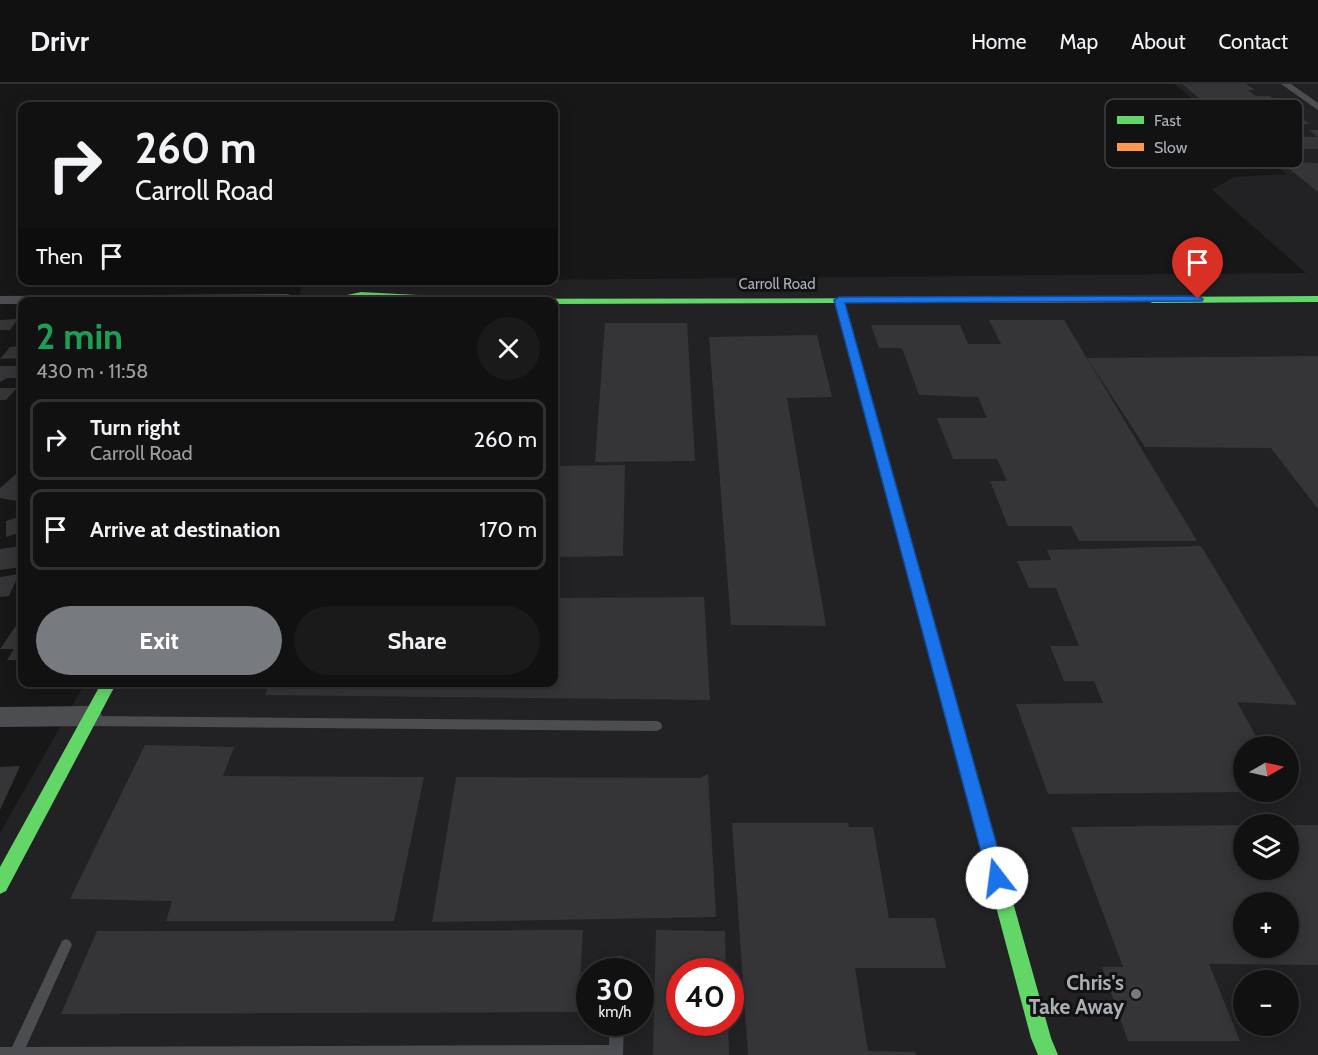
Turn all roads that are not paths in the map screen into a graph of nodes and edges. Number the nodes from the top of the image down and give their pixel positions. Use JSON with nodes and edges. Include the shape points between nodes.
{"nodes":[{"id":1,"x":1285,"y":84,"type":"edge"},
{"id":2,"x":1318,"y":106,"type":"edge"},
{"id":3,"x":333,"y":297,"type":"edge"},
{"id":4,"x":387,"y":297,"type":"edge"},
{"id":5,"x":1318,"y":299,"type":"edge"},
{"id":6,"x":0,"y":300,"type":"edge"},
{"id":7,"x":18,"y":300,"type":"edge"},
{"id":8,"x":558,"y":300,"type":"edge"},
{"id":9,"x":839,"y":300,"type":"junction"},
{"id":10,"x":107,"y":687,"type":"edge"},
{"id":11,"x":0,"y":717,"type":"edge"},
{"id":12,"x":90,"y":718,"type":"junction"},
{"id":13,"x":657,"y":726,"type":"dead end"},
{"id":14,"x":0,"y":885,"type":"edge"},
{"id":15,"x":66,"y":945,"type":"dead end"},
{"id":16,"x":617,"y":1036,"type":"edge"},
{"id":17,"x":616,"y":1053,"type":"edge"},
{"id":18,"x":0,"y":1054,"type":"edge"},
{"id":19,"x":15,"y":1055,"type":"edge"},
{"id":20,"x":1048,"y":1055,"type":"edge"}],
"edges":[{"from":1,"to":2,"type":"street"},
{"from":3,"to":4,"type":"street","name":"Carroll Road"},
{"from":5,"to":9,"type":"street","name":"Carroll Road"},
{"from":6,"to":7,"type":"street"},
{"from":8,"to":9,"type":"street","name":"Carroll Road"},
{"from":9,"to":20,"type":"street"},
{"from":10,"to":12,"type":"street"},
{"from":11,"to":12,"type":"street"},
{"from":12,"to":13,"type":"lane"},
{"from":12,"to":14,"type":"street"},
{"from":15,"to":19,"type":"lane"},
{"from":16,"to":17,"type":"lane"},
{"from":17,"to":19,"type":"lane"},
{"from":18,"to":19,"type":"lane"}]}
